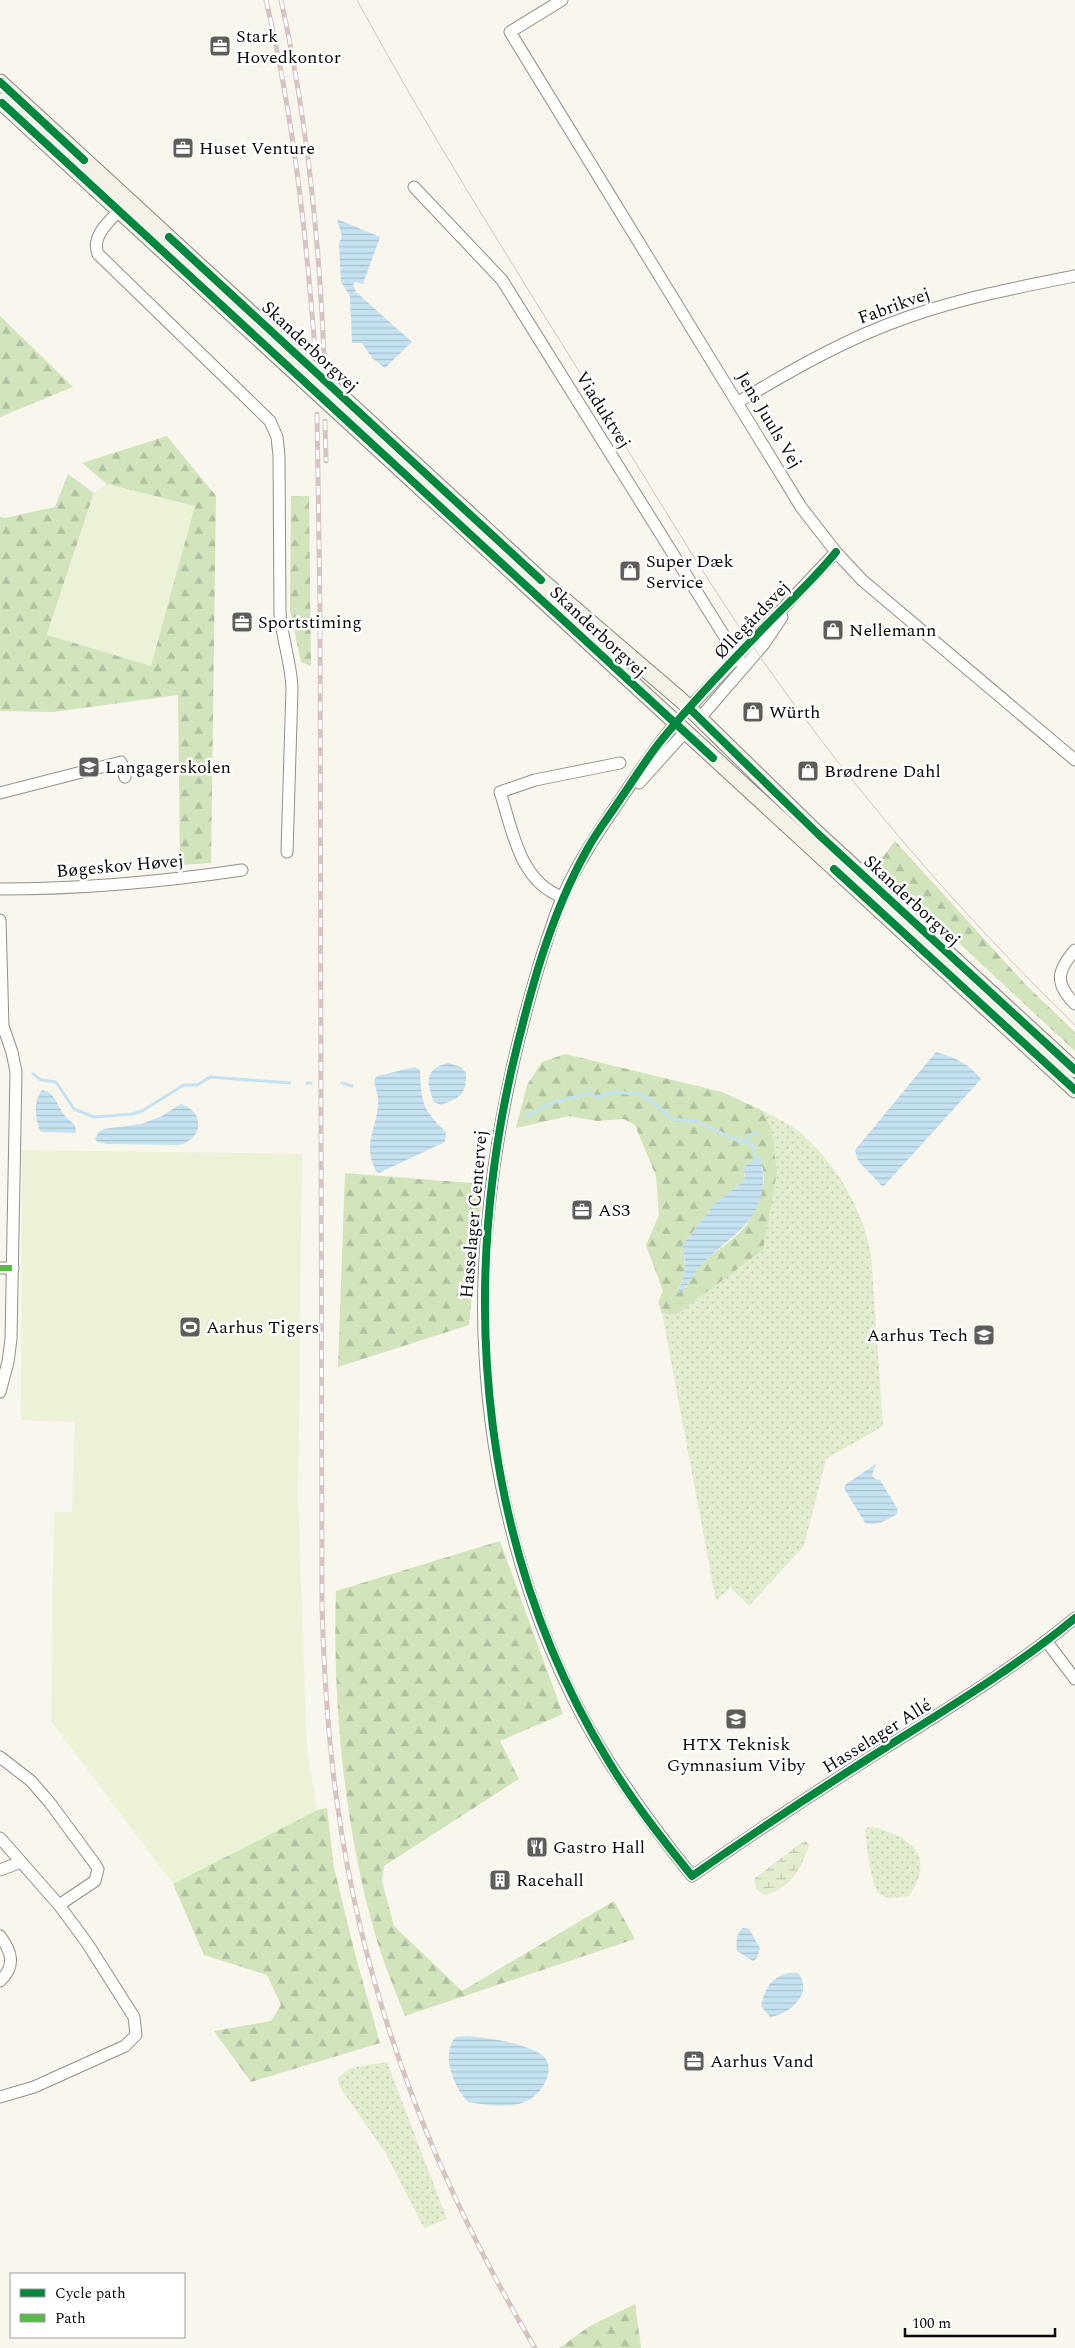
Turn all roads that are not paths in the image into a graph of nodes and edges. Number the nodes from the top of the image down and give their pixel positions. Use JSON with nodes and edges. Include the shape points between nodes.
{"nodes":[{"id":1,"x":562,"y":0,"type":"edge"},
{"id":2,"x":0,"y":82,"type":"edge"},
{"id":3,"x":0,"y":102,"type":"edge"},
{"id":4,"x":414,"y":186,"type":"dead end"},
{"id":5,"x":124,"y":206,"type":"junction"},
{"id":6,"x":1075,"y":276,"type":"edge"},
{"id":7,"x":738,"y":402,"type":"junction"},
{"id":8,"x":836,"y":552,"type":"junction"},
{"id":9,"x":740,"y":661,"type":"junction"},
{"id":10,"x":688,"y":720,"type":"junction"},
{"id":11,"x":1075,"y":760,"type":"edge"},
{"id":12,"x":620,"y":763,"type":"dead end"},
{"id":13,"x":125,"y":777,"type":"dead end"},
{"id":14,"x":0,"y":793,"type":"edge"},
{"id":15,"x":620,"y":801,"type":"junction"},
{"id":16,"x":287,"y":852,"type":"dead end"},
{"id":17,"x":242,"y":870,"type":"dead end"},
{"id":18,"x":0,"y":890,"type":"edge"},
{"id":19,"x":562,"y":897,"type":"junction"},
{"id":20,"x":0,"y":920,"type":"edge"},
{"id":21,"x":1075,"y":950,"type":"edge"},
{"id":22,"x":1075,"y":1004,"type":"edge"},
{"id":23,"x":1,"y":1016,"type":"edge"},
{"id":24,"x":1075,"y":1070,"type":"edge"},
{"id":25,"x":1075,"y":1090,"type":"edge"},
{"id":26,"x":0,"y":1268,"type":"edge"},
{"id":27,"x":13,"y":1268,"type":"junction"},
{"id":28,"x":0,"y":1392,"type":"edge"},
{"id":29,"x":1075,"y":1618,"type":"edge"},
{"id":30,"x":1047,"y":1642,"type":"junction"},
{"id":31,"x":1075,"y":1679,"type":"edge"},
{"id":32,"x":0,"y":1757,"type":"edge"},
{"id":33,"x":0,"y":1838,"type":"edge"},
{"id":34,"x":21,"y":1862,"type":"junction"},
{"id":35,"x":0,"y":1870,"type":"edge"},
{"id":36,"x":692,"y":1876,"type":"joint"},
{"id":37,"x":59,"y":1905,"type":"junction"},
{"id":38,"x":0,"y":1936,"type":"edge"},
{"id":39,"x":0,"y":1981,"type":"edge"},
{"id":40,"x":0,"y":2097,"type":"edge"}],
"edges":[{"from":1,"to":7,"type":"street","name":"Jens Juuls Vej","via":[[510,32]]},
{"from":2,"to":5,"type":"main road","name":"Skanderborgvej"},
{"from":3,"to":5,"type":"main road","name":"Skanderborgvej"},
{"from":4,"to":9,"type":"street","name":"Viaduktvej","via":[[502,280]]},
{"from":5,"to":10,"type":"main road","name":"Skanderborgvej","via":[[541,580]]},
{"from":5,"to":10,"type":"main road","name":"Skanderborgvej","via":[[596,649]]},
{"from":5,"to":16,"type":"street","via":[[97,238],[100,257],[270,420],[277,437],[280,613],[292,688]]},
{"from":6,"to":7,"type":"street","name":"Fabrikvej","via":[[952,303],[907,317],[807,361]]},
{"from":7,"to":8,"type":"street","name":"Jens Juuls Vej","via":[[801,507]]},
{"from":8,"to":9,"type":"street","name":"Øllegårdsvej","via":[[796,596],[764,644]]},
{"from":8,"to":11,"type":"street","name":"Jens Juuls Vej","via":[[912,624]]},
{"from":9,"to":10,"type":"street","name":"Øllegårdsvej"},
{"from":9,"to":10,"type":"street","name":"Øllegårdsvej"},
{"from":10,"to":15,"type":"street","name":"Hasselager Centervej"},
{"from":10,"to":15,"type":"street","name":"Hasselager Centervej","via":[[632,791]]},
{"from":10,"to":24,"type":"main road","name":"Skanderborgvej","via":[[794,810]]},
{"from":10,"to":25,"type":"main road","name":"Skanderborgvej"},
{"from":12,"to":19,"type":"street","via":[[535,780],[500,792],[523,862],[542,887]]},
{"from":13,"to":14,"type":"street","via":[[121,762]]},
{"from":15,"to":19,"type":"street","name":"Hasselager Centervej","via":[[589,845]]},
{"from":17,"to":18,"type":"street","name":"Bøgeskov Høvej","via":[[96,887]]},
{"from":19,"to":36,"type":"street","name":"Hasselager Centervej","via":[[519,1037],[493,1181],[484,1299],[491,1415],[503,1489],[525,1575],[545,1633],[610,1764]]},
{"from":20,"to":23,"type":"street"},
{"from":21,"to":22,"type":"street","via":[[1060,973],[1064,993]]},
{"from":23,"to":27,"type":"street","via":[[16,1072]]},
{"from":26,"to":27,"type":"street"},
{"from":27,"to":28,"type":"street","via":[[11,1339]]},
{"from":29,"to":30,"type":"street","name":"Hasselager Allé"},
{"from":30,"to":31,"type":"street"},
{"from":30,"to":36,"type":"street","name":"Hasselager Allé","via":[[791,1807]]},
{"from":32,"to":37,"type":"street","via":[[38,1788],[98,1869],[95,1881]]},
{"from":33,"to":34,"type":"street"},
{"from":34,"to":35,"type":"street"},
{"from":34,"to":37,"type":"street"},
{"from":37,"to":40,"type":"street","via":[[134,2017],[136,2035],[116,2050],[34,2087]]},
{"from":38,"to":39,"type":"street","via":[[9,1948],[11,1961]]}]}
